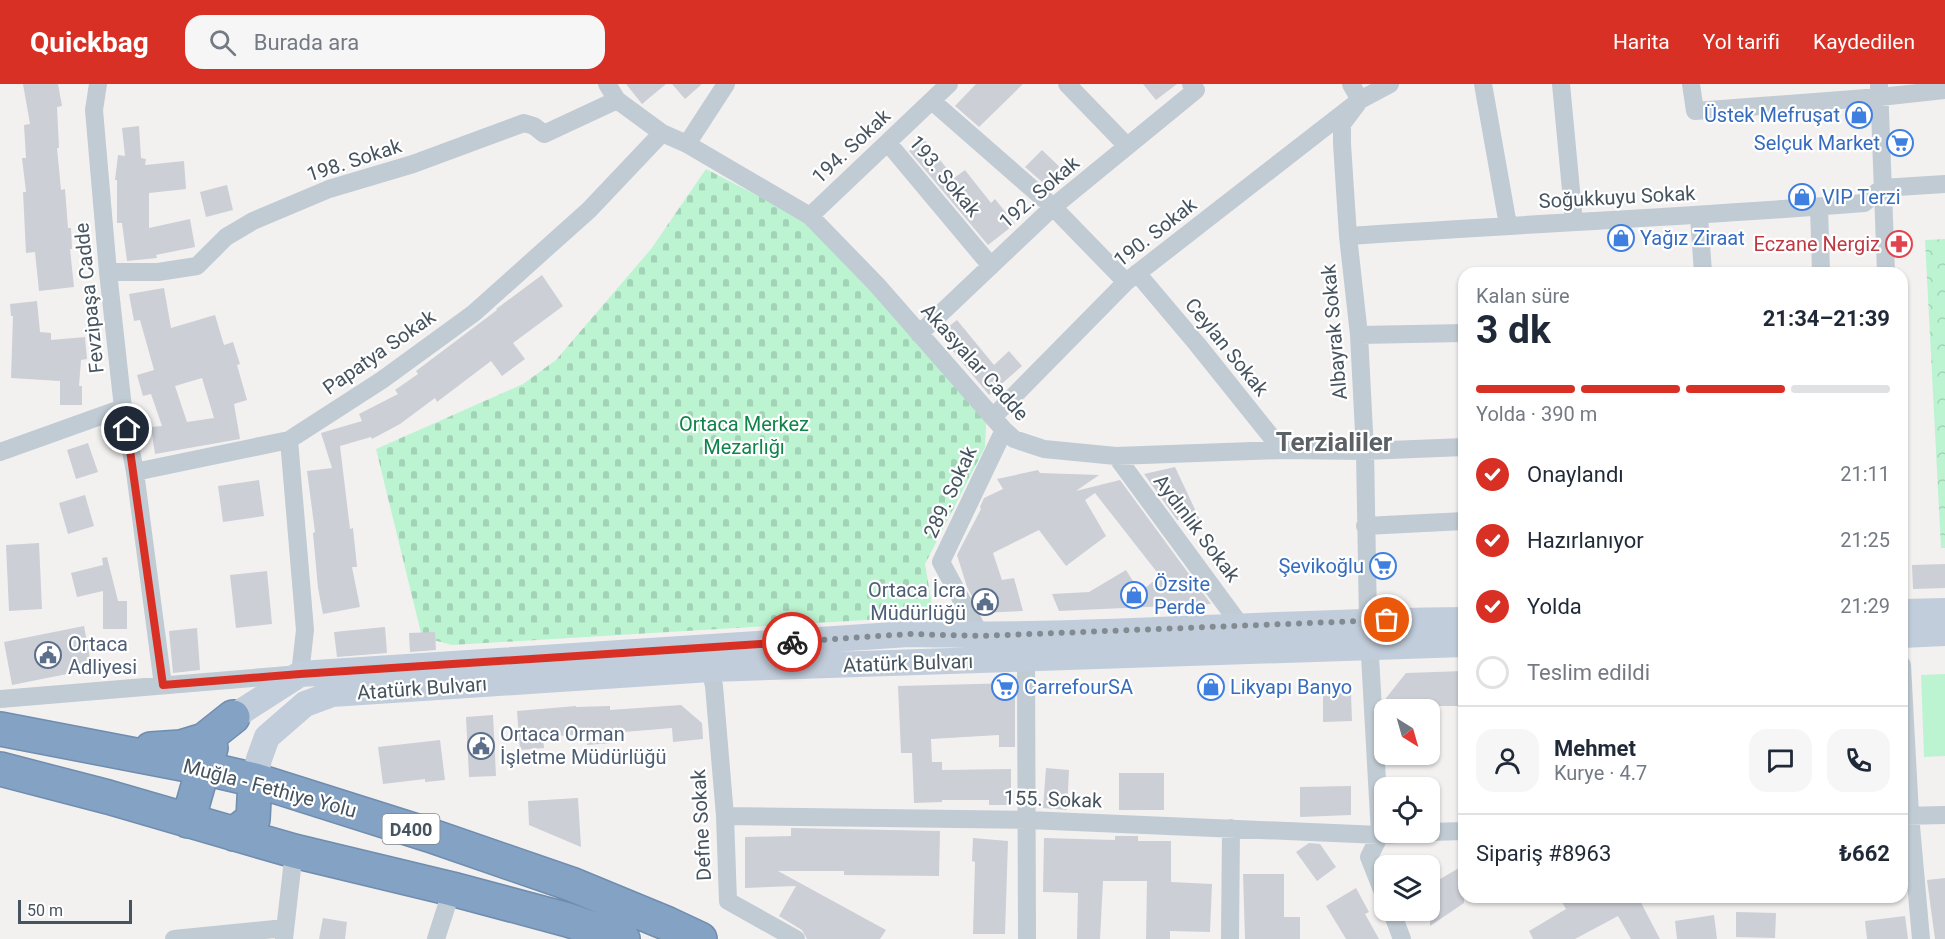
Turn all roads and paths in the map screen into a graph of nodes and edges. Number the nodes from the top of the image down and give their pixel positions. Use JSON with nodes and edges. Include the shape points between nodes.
{"nodes":[{"id":1,"x":98,"y":84,"type":"edge"},
{"id":2,"x":607,"y":84,"type":"edge"},
{"id":3,"x":726,"y":84,"type":"edge"},
{"id":4,"x":950,"y":84,"type":"edge"},
{"id":5,"x":1067,"y":84,"type":"edge"},
{"id":6,"x":1390,"y":84,"type":"edge"},
{"id":7,"x":1483,"y":84,"type":"edge"},
{"id":8,"x":1561,"y":84,"type":"edge"},
{"id":9,"x":1692,"y":84,"type":"edge"},
{"id":10,"x":1193,"y":87,"type":"edge"},
{"id":11,"x":1945,"y":90,"type":"edge"},
{"id":12,"x":1880,"y":91,"type":"edge"},
{"id":13,"x":1356,"y":92,"type":"edge"},
{"id":14,"x":617,"y":100,"type":"junction"},
{"id":15,"x":932,"y":101,"type":"junction"},
{"id":16,"x":662,"y":134,"type":"junction"},
{"id":17,"x":888,"y":142,"type":"junction"},
{"id":18,"x":687,"y":144,"type":"junction"},
{"id":19,"x":1127,"y":146,"type":"junction"},
{"id":20,"x":1945,"y":184,"type":"edge"},
{"id":21,"x":1882,"y":188,"type":"junction"},
{"id":22,"x":1053,"y":207,"type":"junction"},
{"id":23,"x":1819,"y":207,"type":"junction"},
{"id":24,"x":810,"y":216,"type":"junction"},
{"id":25,"x":1699,"y":216,"type":"junction"},
{"id":26,"x":1574,"y":222,"type":"junction"},
{"id":27,"x":1508,"y":225,"type":"junction"},
{"id":28,"x":1348,"y":236,"type":"junction"},
{"id":29,"x":991,"y":266,"type":"junction"},
{"id":30,"x":1703,"y":267,"type":"edge"},
{"id":31,"x":1821,"y":267,"type":"edge"},
{"id":32,"x":1886,"y":267,"type":"edge"},
{"id":33,"x":108,"y":272,"type":"junction"},
{"id":34,"x":1131,"y":278,"type":"junction"},
{"id":35,"x":1458,"y":333,"type":"edge"},
{"id":36,"x":919,"y":334,"type":"junction"},
{"id":37,"x":1359,"y":335,"type":"junction"},
{"id":38,"x":123,"y":408,"type":"junction"},
{"id":39,"x":999,"y":424,"type":"junction"},
{"id":40,"x":289,"y":440,"type":"junction"},
{"id":41,"x":1458,"y":447,"type":"edge"},
{"id":42,"x":1282,"y":450,"type":"junction"},
{"id":43,"x":0,"y":452,"type":"edge"},
{"id":44,"x":1365,"y":452,"type":"junction"},
{"id":45,"x":1116,"y":456,"type":"junction"},
{"id":46,"x":135,"y":472,"type":"junction"},
{"id":47,"x":1458,"y":521,"type":"edge"},
{"id":48,"x":1365,"y":526,"type":"junction"},
{"id":49,"x":1945,"y":610,"type":"edge"},
{"id":50,"x":1908,"y":612,"type":"edge"},
{"id":51,"x":1368,"y":620,"type":"junction"},
{"id":52,"x":1458,"y":620,"type":"edge"},
{"id":53,"x":1241,"y":626,"type":"junction"},
{"id":54,"x":1945,"y":633,"type":"edge"},
{"id":55,"x":1908,"y":635,"type":"edge"},
{"id":56,"x":981,"y":636,"type":"junction"},
{"id":57,"x":1458,"y":644,"type":"edge"},
{"id":58,"x":1370,"y":646,"type":"junction"},
{"id":59,"x":1026,"y":659,"type":"junction"},
{"id":60,"x":710,"y":669,"type":"junction"},
{"id":61,"x":300,"y":674,"type":"junction"},
{"id":62,"x":163,"y":685,"type":"junction"},
{"id":63,"x":0,"y":699,"type":"edge"},
{"id":64,"x":233,"y":717,"type":"junction"},
{"id":65,"x":0,"y":729,"type":"edge"},
{"id":66,"x":112,"y":751,"type":"junction"},
{"id":67,"x":203,"y":768,"type":"junction"},
{"id":68,"x":0,"y":769,"type":"edge"},
{"id":69,"x":1377,"y":777,"type":"edge"},
{"id":70,"x":255,"y":780,"type":"junction"},
{"id":71,"x":1908,"y":815,"type":"edge"},
{"id":72,"x":1945,"y":815,"type":"edge"},
{"id":73,"x":725,"y":816,"type":"junction"},
{"id":74,"x":1028,"y":820,"type":"junction"},
{"id":75,"x":188,"y":821,"type":"junction"},
{"id":76,"x":1231,"y":828,"type":"junction"},
{"id":77,"x":1458,"y":831,"type":"edge"},
{"id":78,"x":1440,"y":832,"type":"edge"},
{"id":79,"x":1908,"y":832,"type":"edge"},
{"id":80,"x":234,"y":834,"type":"junction"},
{"id":81,"x":1374,"y":835,"type":"edge"},
{"id":82,"x":1376,"y":843,"type":"edge"},
{"id":83,"x":294,"y":851,"type":"junction"},
{"id":84,"x":1374,"y":870,"type":"edge"},
{"id":85,"x":452,"y":889,"type":"junction"},
{"id":86,"x":1395,"y":921,"type":"edge"},
{"id":87,"x":562,"y":929,"type":"edge"},
{"id":88,"x":284,"y":933,"type":"edge"},
{"id":89,"x":174,"y":939,"type":"edge"},
{"id":90,"x":436,"y":939,"type":"edge"},
{"id":91,"x":623,"y":939,"type":"edge"},
{"id":92,"x":700,"y":939,"type":"edge"},
{"id":93,"x":796,"y":939,"type":"edge"},
{"id":94,"x":1027,"y":939,"type":"edge"},
{"id":95,"x":1230,"y":939,"type":"edge"},
{"id":96,"x":1402,"y":939,"type":"edge"},
{"id":97,"x":1921,"y":939,"type":"edge"}],
"edges":[{"from":1,"to":33,"type":"street","name":"Fevzipaşa Cadde","via":[[94,110]]},
{"from":2,"to":14,"type":"street","name":"Akasyalar Cadde"},
{"from":3,"to":18,"type":"street"},
{"from":4,"to":15,"type":"street","name":"194. Sokak"},
{"from":5,"to":19,"type":"street"},
{"from":6,"to":13,"type":"street","name":"190. Sokak"},
{"from":7,"to":27,"type":"street"},
{"from":8,"to":26,"type":"street"},
{"from":9,"to":12,"type":"street","via":[[1695,111]]},
{"from":10,"to":19,"type":"street","name":"192. Sokak"},
{"from":11,"to":12,"type":"street"},
{"from":12,"to":21,"type":"street"},
{"from":13,"to":28,"type":"street","name":"Albayrak Sokak","via":[[1342,124]]},
{"from":13,"to":34,"type":"street","name":"190. Sokak"},
{"from":14,"to":16,"type":"street","name":"Akasyalar Cadde"},
{"from":14,"to":33,"type":"street","name":"198. Sokak","via":[[544,134],[524,123],[413,165],[329,189],[253,221],[226,237],[197,266],[158,272]]},
{"from":15,"to":17,"type":"street","name":"194. Sokak"},
{"from":15,"to":22,"type":"street","name":"Ceylan Sokak"},
{"from":16,"to":18,"type":"street","name":"Akasyalar Cadde"},
{"from":16,"to":40,"type":"street","name":"Papatya Sokak","via":[[589,210],[474,313],[382,380]]},
{"from":17,"to":24,"type":"street","name":"194. Sokak"},
{"from":17,"to":29,"type":"street","name":"193. Sokak"},
{"from":18,"to":24,"type":"street","name":"Akasyalar Cadde"},
{"from":19,"to":22,"type":"street","name":"192. Sokak"},
{"from":20,"to":21,"type":"street"},
{"from":21,"to":23,"type":"street","name":"Soğukkuyu Sokak","via":[[1864,203]]},
{"from":21,"to":32,"type":"street"},
{"from":22,"to":29,"type":"street","name":"192. Sokak"},
{"from":22,"to":34,"type":"street","name":"Ceylan Sokak"},
{"from":23,"to":25,"type":"street","name":"Soğukkuyu Sokak"},
{"from":23,"to":31,"type":"street"},
{"from":24,"to":36,"type":"street","name":"Akasyalar Cadde"},
{"from":25,"to":26,"type":"street","name":"Soğukkuyu Sokak"},
{"from":25,"to":30,"type":"street"},
{"from":26,"to":27,"type":"street","name":"Soğukkuyu Sokak"},
{"from":27,"to":28,"type":"street","name":"Soğukkuyu Sokak"},
{"from":28,"to":37,"type":"street","name":"Albayrak Sokak"},
{"from":29,"to":36,"type":"street","name":"192. Sokak"},
{"from":33,"to":38,"type":"street","name":"Fevzipaşa Cadde"},
{"from":34,"to":39,"type":"street","name":"190. Sokak"},
{"from":34,"to":42,"type":"street","name":"Ceylan Sokak","via":[[1197,344]]},
{"from":35,"to":37,"type":"street"},
{"from":36,"to":39,"type":"street","name":"Akasyalar Cadde"},
{"from":37,"to":44,"type":"street","name":"Albayrak Sokak"},
{"from":38,"to":43,"type":"street"},
{"from":38,"to":46,"type":"street","name":"Fevzipaşa Cadde"},
{"from":39,"to":45,"type":"street","name":"Akasyalar Cadde","via":[[1014,439],[1044,449]]},
{"from":39,"to":56,"type":"street","name":"289. Sokak","via":[[941,562]]},
{"from":40,"to":46,"type":"street"},
{"from":40,"to":61,"type":"street","via":[[305,630]]},
{"from":41,"to":44,"type":"street","name":"Akasyalar Cadde"},
{"from":42,"to":44,"type":"street","name":"Akasyalar Cadde"},
{"from":42,"to":45,"type":"street","name":"Akasyalar Cadde"},
{"from":44,"to":48,"type":"street","name":"Albayrak Sokak"},
{"from":45,"to":53,"type":"street","name":"Aydınlık Sokak"},
{"from":46,"to":62,"type":"street","name":"Fevzipaşa Cadde"},
{"from":47,"to":48,"type":"street"},
{"from":48,"to":51,"type":"street","name":"Albayrak Sokak"},
{"from":49,"to":50,"type":"main road"},
{"from":51,"to":52,"type":"main road","name":"Atatürk Bulvarı"},
{"from":51,"to":53,"type":"main road","name":"Atatürk Bulvarı"},
{"from":51,"to":58,"type":"street","name":"Albayrak Sokak"},
{"from":53,"to":56,"type":"main road","name":"Atatürk Bulvarı"},
{"from":54,"to":55,"type":"main road"},
{"from":56,"to":61,"type":"main road","name":"Atatürk Bulvarı","via":[[909,634]]},
{"from":57,"to":58,"type":"main road","name":"Atatürk Bulvarı"},
{"from":58,"to":59,"type":"main road","name":"Atatürk Bulvarı"},
{"from":58,"to":69,"type":"street","name":"Albayrak Sokak"},
{"from":59,"to":60,"type":"main road","name":"Atatürk Bulvarı"},
{"from":59,"to":74,"type":"street"},
{"from":60,"to":70,"type":"main road","name":"Atatürk Bulvarı","via":[[332,694],[305,704],[267,737]]},
{"from":60,"to":73,"type":"street","name":"Defne Sokak"},
{"from":61,"to":62,"type":"street","name":"Atatürk Bulvarı"},
{"from":61,"to":64,"type":"main road"},
{"from":62,"to":63,"type":"street","name":"Atatürk Bulvarı"},
{"from":64,"to":66,"type":"highway","via":[[204,740],[181,747]]},
{"from":64,"to":67,"type":"highway","via":[[210,749]]},
{"from":65,"to":66,"type":"highway","name":"Muğla - Fethiye Yolu","number":"D400"},
{"from":66,"to":67,"type":"highway","name":"Muğla - Fethiye Yolu","number":"D400"},
{"from":67,"to":70,"type":"highway","name":"Muğla - Fethiye Yolu","number":"D400"},
{"from":67,"to":75,"type":"highway"},
{"from":68,"to":75,"type":"highway","number":"D400"},
{"from":70,"to":80,"type":"highway","via":[[253,819]]},
{"from":70,"to":92,"type":"highway","name":"Muğla - Fethiye Yolu","number":"D400","via":[[571,884]]},
{"from":71,"to":72,"type":"street"},
{"from":73,"to":74,"type":"street","name":"155. Sokak"},
{"from":73,"to":93,"type":"street","name":"Defne Sokak","via":[[728,901]]},
{"from":74,"to":76,"type":"street","name":"155. Sokak"},
{"from":74,"to":94,"type":"street"},
{"from":75,"to":80,"type":"highway","number":"D400"},
{"from":76,"to":81,"type":"street","name":"155. Sokak"},
{"from":76,"to":95,"type":"street"},
{"from":77,"to":78,"type":"street","name":"155. Sokak"},
{"from":79,"to":97,"type":"street"},
{"from":80,"to":83,"type":"highway","number":"D400"},
{"from":82,"to":84,"type":"street","via":[[1369,857]]},
{"from":83,"to":85,"type":"highway","number":"D400"},
{"from":83,"to":88,"type":"street"},
{"from":85,"to":87,"type":"highway","number":"D400"},
{"from":85,"to":90,"type":"street"},
{"from":86,"to":96,"type":"street"},
{"from":87,"to":91,"type":"highway","number":"D400"},
{"from":88,"to":89,"type":"street"}]}
